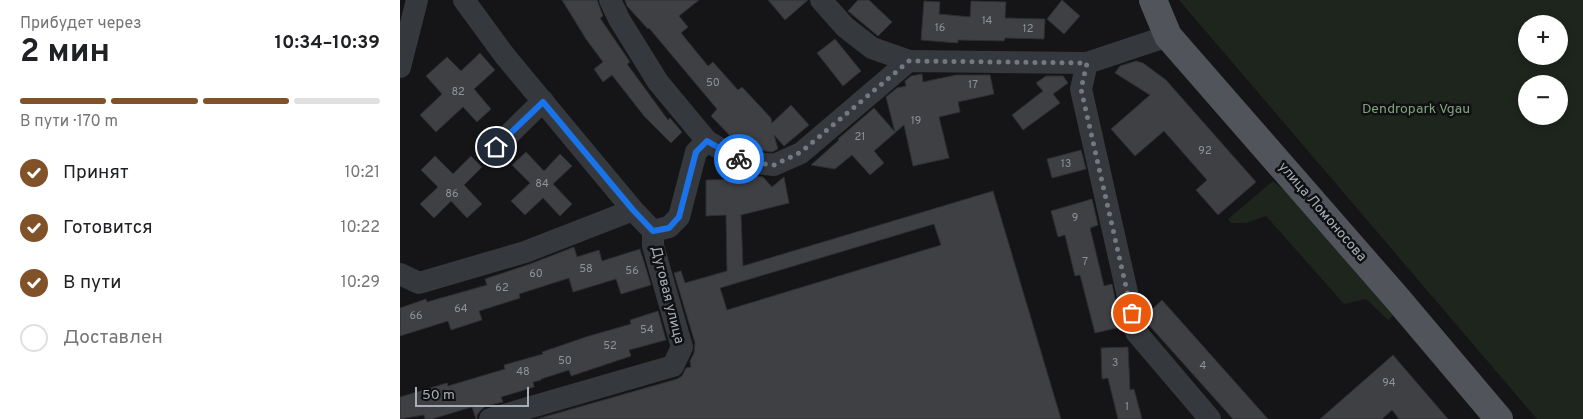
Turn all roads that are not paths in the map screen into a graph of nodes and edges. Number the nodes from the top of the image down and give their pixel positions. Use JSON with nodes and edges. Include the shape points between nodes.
{"nodes":[{"id":1,"x":417,"y":0,"type":"edge"},
{"id":2,"x":464,"y":0,"type":"edge"},
{"id":3,"x":610,"y":0,"type":"edge"},
{"id":4,"x":821,"y":0,"type":"edge"},
{"id":5,"x":1153,"y":0,"type":"edge"},
{"id":6,"x":1168,"y":36,"type":"junction"},
{"id":7,"x":909,"y":61,"type":"junction"},
{"id":8,"x":1087,"y":63,"type":"junction"},
{"id":9,"x":400,"y":67,"type":"edge"},
{"id":10,"x":543,"y":102,"type":"junction"},
{"id":11,"x":707,"y":141,"type":"junction"},
{"id":12,"x":496,"y":147,"type":"dead end"},
{"id":13,"x":633,"y":210,"type":"junction"},
{"id":14,"x":653,"y":231,"type":"junction"},
{"id":15,"x":400,"y":274,"type":"edge"},
{"id":16,"x":490,"y":419,"type":"edge"},
{"id":17,"x":1210,"y":419,"type":"edge"},
{"id":18,"x":1499,"y":419,"type":"edge"}],
"edges":[{"from":1,"to":9,"type":"street"},
{"from":2,"to":10,"type":"street","name":"Дуговая улица"},
{"from":3,"to":11,"type":"street","via":[[658,82]]},
{"from":4,"to":7,"type":"street","via":[[845,28],[872,48]]},
{"from":5,"to":6,"type":"main road","name":"улица Ломоносова"},
{"from":6,"to":8,"type":"street"},
{"from":6,"to":18,"type":"main road","name":"улица Ломоносова"},
{"from":7,"to":8,"type":"street"},
{"from":7,"to":11,"type":"street","via":[[801,152],[774,165],[742,161]]},
{"from":8,"to":17,"type":"street","via":[[1081,89],[1136,332]]},
{"from":10,"to":12,"type":"street"},
{"from":10,"to":13,"type":"street","name":"Дуговая улица"},
{"from":11,"to":14,"type":"street","via":[[696,152],[679,217],[669,228]]},
{"from":13,"to":14,"type":"street","name":"Дуговая улица"},
{"from":13,"to":15,"type":"street","via":[[525,252],[419,283]]},
{"from":14,"to":16,"type":"street","name":"Дуговая улица","via":[[653,246],[682,347],[673,366]]}]}
